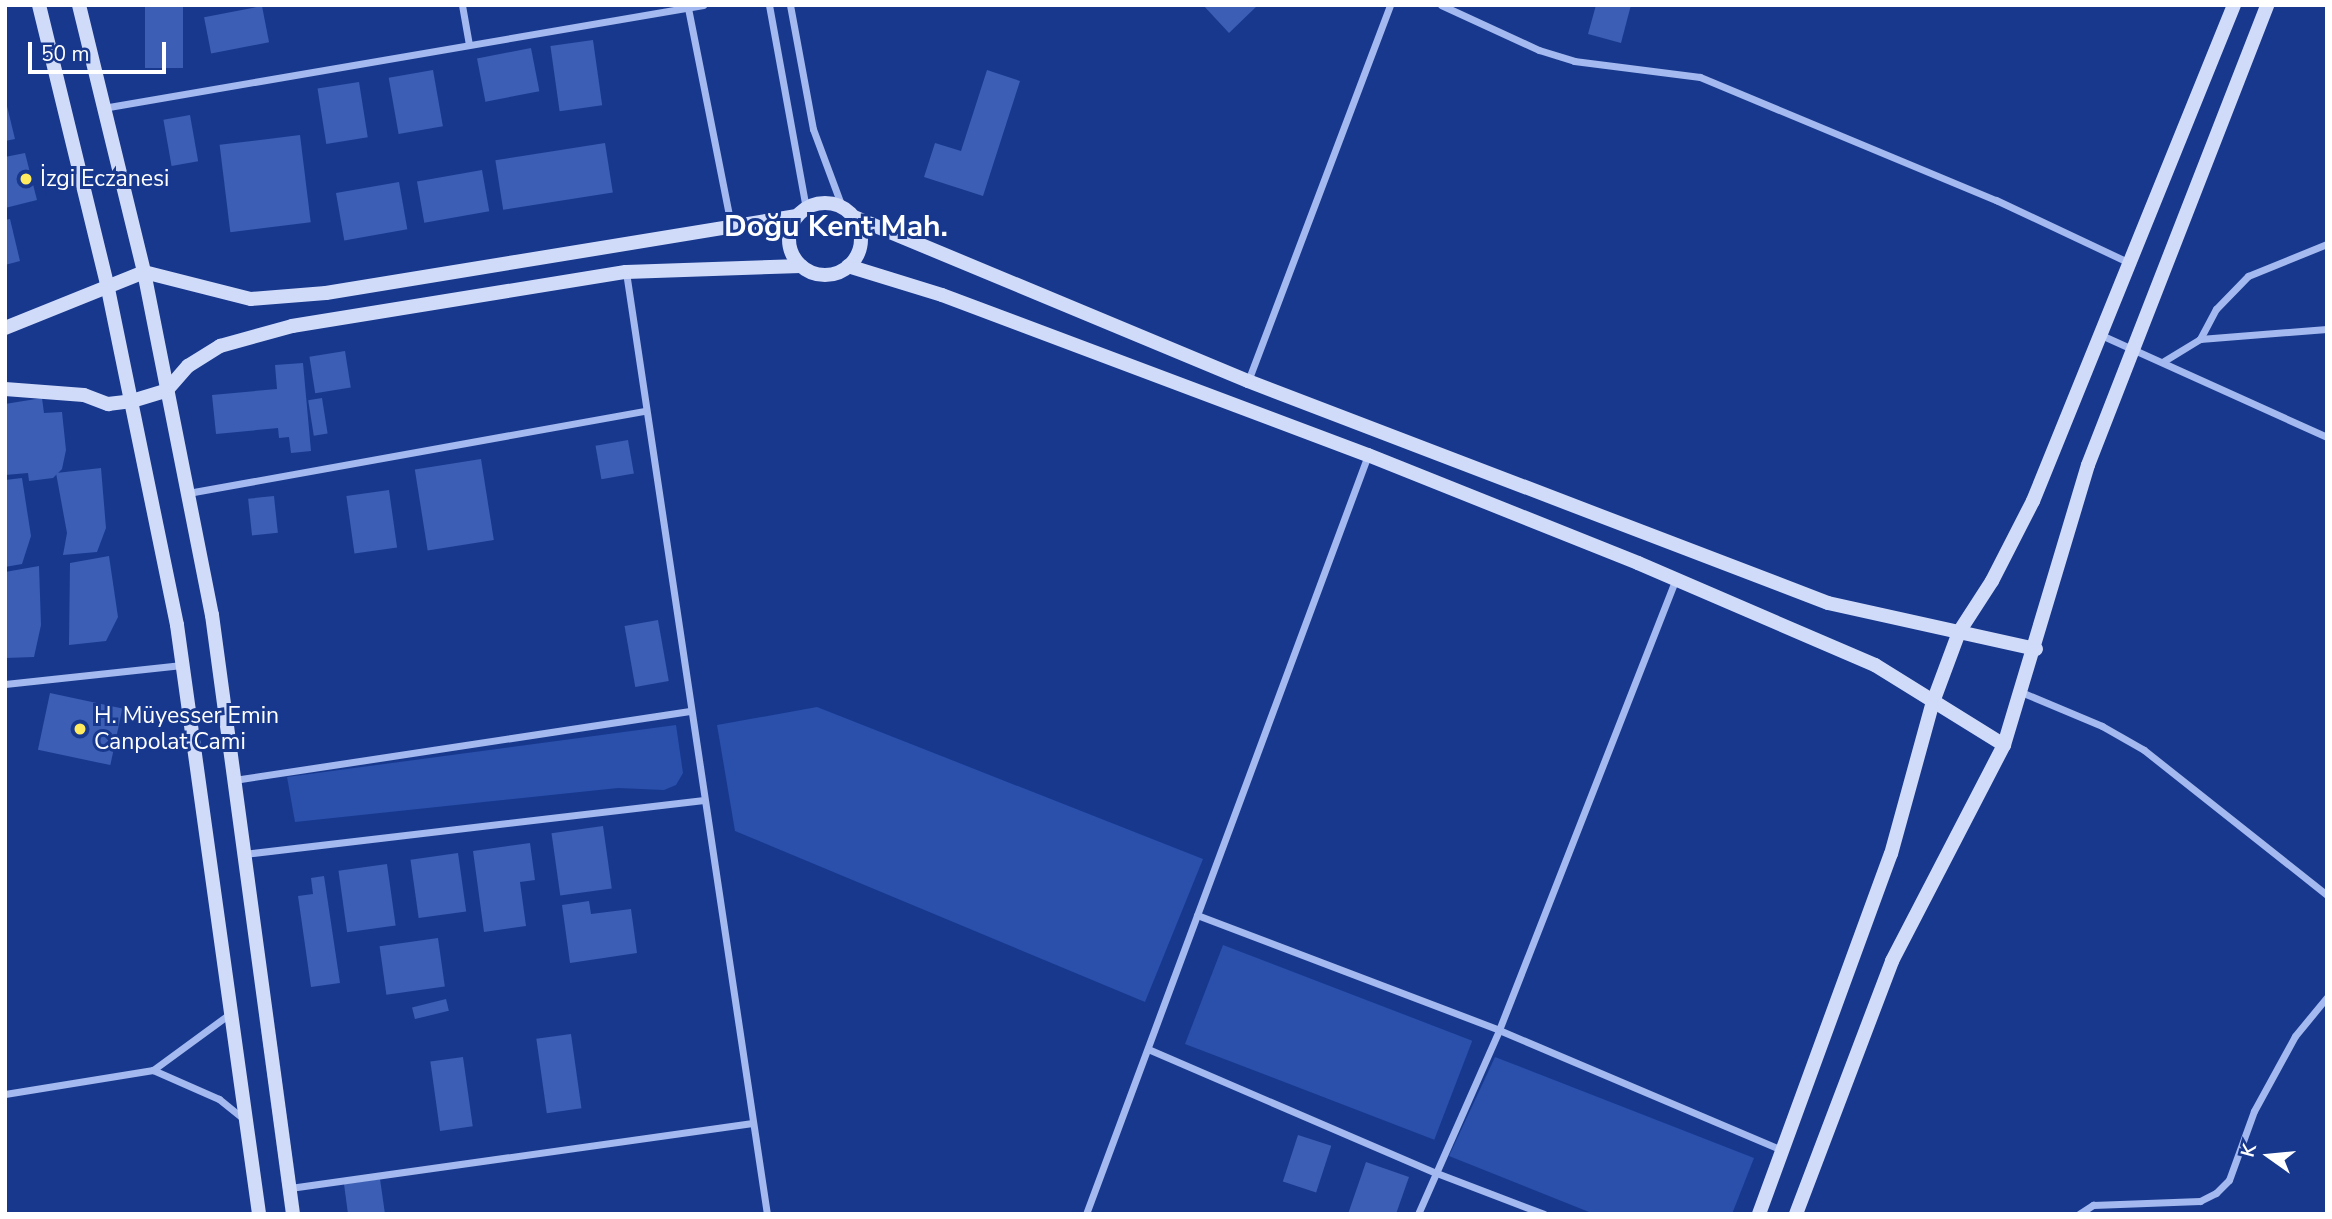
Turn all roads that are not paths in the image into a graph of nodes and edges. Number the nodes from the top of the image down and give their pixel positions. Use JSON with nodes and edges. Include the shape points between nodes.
{"nodes":[{"id":1,"x":39,"y":5,"type":"edge"},
{"id":2,"x":79,"y":5,"type":"edge"},
{"id":3,"x":463,"y":5,"type":"edge"},
{"id":4,"x":703,"y":5,"type":"edge"},
{"id":5,"x":769,"y":5,"type":"edge"},
{"id":6,"x":790,"y":5,"type":"edge"},
{"id":7,"x":1390,"y":5,"type":"edge"},
{"id":8,"x":1441,"y":5,"type":"edge"},
{"id":9,"x":2234,"y":5,"type":"edge"},
{"id":10,"x":2267,"y":5,"type":"edge"},
{"id":11,"x":688,"y":8,"type":"junction"},
{"id":12,"x":469,"y":44,"type":"junction"},
{"id":13,"x":102,"y":108,"type":"junction"},
{"id":14,"x":842,"y":207,"type":"junction"},
{"id":15,"x":801,"y":212,"type":"junction"},
{"id":16,"x":854,"y":217,"type":"junction"},
{"id":17,"x":731,"y":227,"type":"junction"},
{"id":18,"x":2327,"y":244,"type":"edge"},
{"id":19,"x":2130,"y":262,"type":"junction"},
{"id":20,"x":848,"y":266,"type":"junction"},
{"id":21,"x":801,"y":267,"type":"junction"},
{"id":22,"x":144,"y":272,"type":"junction"},
{"id":23,"x":626,"y":272,"type":"junction"},
{"id":24,"x":107,"y":284,"type":"junction"},
{"id":25,"x":5,"y":328,"type":"edge"},
{"id":26,"x":2327,"y":329,"type":"edge"},
{"id":27,"x":2101,"y":335,"type":"junction"},
{"id":28,"x":2200,"y":339,"type":"junction"},
{"id":29,"x":2135,"y":350,"type":"junction"},
{"id":30,"x":2164,"y":361,"type":"junction"},
{"id":31,"x":1248,"y":380,"type":"junction"},
{"id":32,"x":5,"y":389,"type":"edge"},
{"id":33,"x":167,"y":390,"type":"junction"},
{"id":34,"x":132,"y":401,"type":"junction"},
{"id":35,"x":645,"y":411,"type":"junction"},
{"id":36,"x":2327,"y":437,"type":"edge"},
{"id":37,"x":1368,"y":455,"type":"junction"},
{"id":38,"x":187,"y":493,"type":"junction"},
{"id":39,"x":1675,"y":580,"type":"junction"},
{"id":40,"x":1959,"y":632,"type":"junction"},
{"id":41,"x":2036,"y":649,"type":"junction"},
{"id":42,"x":182,"y":665,"type":"junction"},
{"id":43,"x":5,"y":684,"type":"edge"},
{"id":44,"x":2021,"y":692,"type":"junction"},
{"id":45,"x":1933,"y":702,"type":"junction"},
{"id":46,"x":690,"y":711,"type":"junction"},
{"id":47,"x":2004,"y":745,"type":"junction"},
{"id":48,"x":234,"y":780,"type":"junction"},
{"id":49,"x":704,"y":800,"type":"junction"},
{"id":50,"x":244,"y":854,"type":"junction"},
{"id":51,"x":2327,"y":895,"type":"edge"},
{"id":52,"x":1197,"y":915,"type":"junction"},
{"id":53,"x":2327,"y":997,"type":"edge"},
{"id":54,"x":231,"y":1013,"type":"junction"},
{"id":55,"x":1499,"y":1030,"type":"junction"},
{"id":56,"x":1147,"y":1049,"type":"junction"},
{"id":57,"x":153,"y":1070,"type":"junction"},
{"id":58,"x":5,"y":1094,"type":"edge"},
{"id":59,"x":246,"y":1121,"type":"junction"},
{"id":60,"x":752,"y":1123,"type":"junction"},
{"id":61,"x":1782,"y":1150,"type":"junction"},
{"id":62,"x":1434,"y":1172,"type":"junction"},
{"id":63,"x":290,"y":1188,"type":"junction"},
{"id":64,"x":259,"y":1214,"type":"edge"},
{"id":65,"x":293,"y":1214,"type":"edge"},
{"id":66,"x":767,"y":1214,"type":"edge"},
{"id":67,"x":1086,"y":1214,"type":"edge"},
{"id":68,"x":1418,"y":1214,"type":"edge"},
{"id":69,"x":1544,"y":1214,"type":"edge"},
{"id":70,"x":1759,"y":1214,"type":"edge"},
{"id":71,"x":1796,"y":1214,"type":"edge"},
{"id":72,"x":2079,"y":1214,"type":"edge"}],
"edges":[{"from":1,"to":24,"type":"main road"},
{"from":2,"to":13,"type":"main road"},
{"from":3,"to":12,"type":"street"},
{"from":4,"to":11,"type":"street"},
{"from":5,"to":15,"type":"street"},
{"from":6,"to":14,"type":"street","via":[[813,129]]},
{"from":7,"to":31,"type":"street"},
{"from":8,"to":19,"type":"street","via":[[1574,61],[1700,78],[1996,200]]},
{"from":9,"to":19,"type":"main road"},
{"from":10,"to":29,"type":"main road"},
{"from":11,"to":12,"type":"street"},
{"from":11,"to":17,"type":"street"},
{"from":12,"to":13,"type":"street"},
{"from":13,"to":22,"type":"main road"},
{"from":14,"to":15,"type":"main road","via":[[825,202]]},
{"from":14,"to":16,"type":"main road"},
{"from":15,"to":17,"type":"main road"},
{"from":15,"to":21,"type":"main road","via":[[790,248]]},
{"from":16,"to":20,"type":"main road","via":[[861,237]]},
{"from":16,"to":31,"type":"main road"},
{"from":17,"to":22,"type":"main road","via":[[326,293],[251,299]]},
{"from":18,"to":28,"type":"street","via":[[2248,276],[2216,309]]},
{"from":19,"to":27,"type":"main road"},
{"from":20,"to":21,"type":"main road","via":[[822,275]]},
{"from":20,"to":37,"type":"main road","via":[[942,295]]},
{"from":21,"to":23,"type":"main road"},
{"from":22,"to":24,"type":"main road"},
{"from":22,"to":33,"type":"main road"},
{"from":23,"to":33,"type":"main road","via":[[292,326],[220,346],[188,366]]},
{"from":23,"to":35,"type":"street"},
{"from":24,"to":25,"type":"main road"},
{"from":24,"to":34,"type":"main road"},
{"from":26,"to":28,"type":"street"},
{"from":27,"to":29,"type":"street"},
{"from":27,"to":40,"type":"main road","via":[[2033,501],[1992,581]]},
{"from":28,"to":30,"type":"street"},
{"from":29,"to":30,"type":"street"},
{"from":29,"to":41,"type":"main road","via":[[2074,508]]},
{"from":30,"to":36,"type":"street"},
{"from":31,"to":40,"type":"main road","via":[[1828,603]]},
{"from":32,"to":34,"type":"main road","via":[[83,395],[108,404]]},
{"from":33,"to":34,"type":"main road"},
{"from":33,"to":38,"type":"main road"},
{"from":34,"to":42,"type":"main road"},
{"from":35,"to":38,"type":"street"},
{"from":35,"to":46,"type":"street"},
{"from":37,"to":39,"type":"main road"},
{"from":37,"to":52,"type":"street"},
{"from":38,"to":48,"type":"main road","via":[[212,615]]},
{"from":39,"to":45,"type":"main road","via":[[1875,665]]},
{"from":39,"to":55,"type":"street"},
{"from":40,"to":41,"type":"main road"},
{"from":40,"to":45,"type":"main road"},
{"from":41,"to":44,"type":"main road"},
{"from":42,"to":43,"type":"street"},
{"from":42,"to":54,"type":"main road"},
{"from":44,"to":47,"type":"main road"},
{"from":44,"to":51,"type":"street","via":[[2102,726],[2144,750]]},
{"from":45,"to":47,"type":"main road"},
{"from":45,"to":61,"type":"main road","via":[[1891,854]]},
{"from":46,"to":48,"type":"street"},
{"from":46,"to":49,"type":"street"},
{"from":47,"to":71,"type":"main road","via":[[1892,961]]},
{"from":48,"to":50,"type":"main road"},
{"from":49,"to":50,"type":"street"},
{"from":49,"to":60,"type":"street"},
{"from":50,"to":63,"type":"main road"},
{"from":52,"to":55,"type":"street"},
{"from":52,"to":56,"type":"street"},
{"from":53,"to":72,"type":"street","via":[[2295,1037],[2254,1111],[2229,1180],[2216,1193],[2200,1201],[2093,1206]]},
{"from":54,"to":57,"type":"street"},
{"from":54,"to":59,"type":"main road"},
{"from":55,"to":61,"type":"street"},
{"from":55,"to":62,"type":"street"},
{"from":56,"to":62,"type":"street"},
{"from":56,"to":67,"type":"street"},
{"from":57,"to":58,"type":"street"},
{"from":57,"to":59,"type":"street","via":[[219,1099]]},
{"from":59,"to":64,"type":"main road"},
{"from":60,"to":63,"type":"street"},
{"from":60,"to":66,"type":"street"},
{"from":61,"to":70,"type":"main road"},
{"from":62,"to":68,"type":"street"},
{"from":62,"to":69,"type":"street"},
{"from":63,"to":65,"type":"main road"}]}
